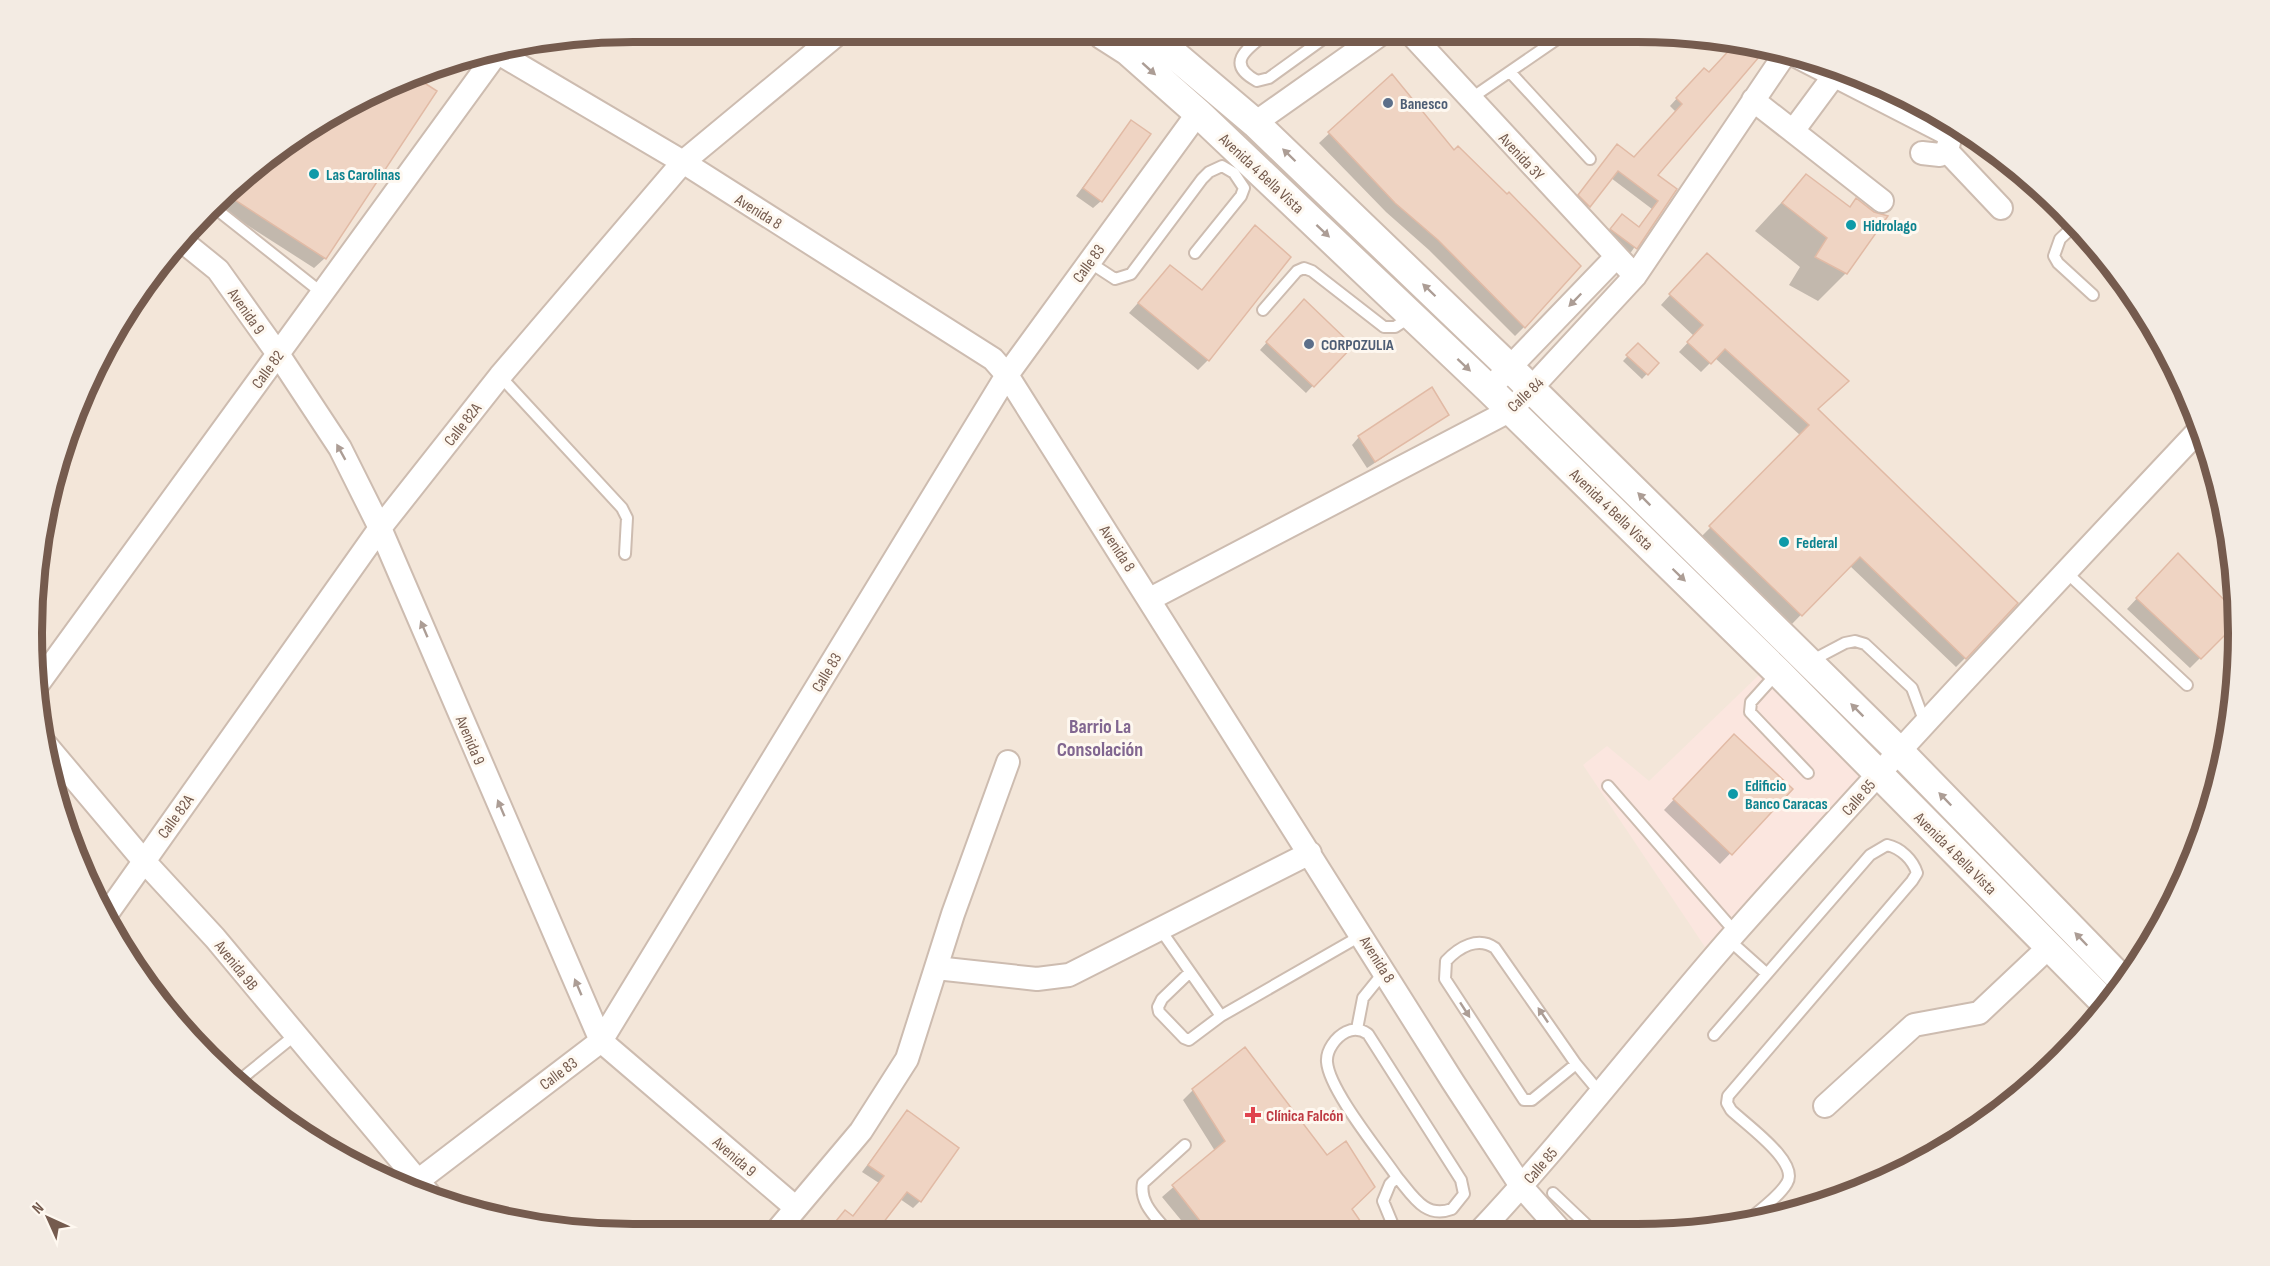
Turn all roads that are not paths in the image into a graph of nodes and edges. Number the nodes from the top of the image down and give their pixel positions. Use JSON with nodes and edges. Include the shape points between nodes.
{"nodes":[{"id":1,"x":828,"y":42,"type":"edge"},
{"id":2,"x":1113,"y":42,"type":"edge"},
{"id":3,"x":1159,"y":42,"type":"edge"},
{"id":4,"x":1256,"y":42,"type":"edge"},
{"id":5,"x":1319,"y":42,"type":"edge"},
{"id":6,"x":1370,"y":42,"type":"edge"},
{"id":7,"x":1418,"y":42,"type":"edge"},
{"id":8,"x":1553,"y":42,"type":"edge"},
{"id":9,"x":505,"y":56,"type":"edge"},
{"id":10,"x":491,"y":59,"type":"edge"},
{"id":11,"x":1781,"y":60,"type":"edge"},
{"id":12,"x":1510,"y":72,"type":"junction"},
{"id":13,"x":1825,"y":72,"type":"edge"},
{"id":14,"x":1833,"y":77,"type":"junction"},
{"id":15,"x":1470,"y":100,"type":"junction"},
{"id":16,"x":1753,"y":100,"type":"junction"},
{"id":17,"x":1198,"y":113,"type":"junction"},
{"id":18,"x":1255,"y":123,"type":"junction"},
{"id":19,"x":1793,"y":131,"type":"junction"},
{"id":20,"x":1947,"y":151,"type":"junction"},
{"id":21,"x":1922,"y":153,"type":"dead end"},
{"id":22,"x":1590,"y":159,"type":"dead end"},
{"id":23,"x":683,"y":162,"type":"junction"},
{"id":24,"x":1882,"y":201,"type":"dead end"},
{"id":25,"x":2001,"y":208,"type":"dead end"},
{"id":26,"x":220,"y":211,"type":"edge"},
{"id":27,"x":2069,"y":230,"type":"edge"},
{"id":28,"x":187,"y":245,"type":"edge"},
{"id":29,"x":1195,"y":253,"type":"dead end"},
{"id":30,"x":1616,"y":257,"type":"junction"},
{"id":31,"x":1088,"y":262,"type":"junction"},
{"id":32,"x":1635,"y":276,"type":"junction"},
{"id":33,"x":322,"y":293,"type":"junction"},
{"id":34,"x":2093,"y":295,"type":"dead end"},
{"id":35,"x":1263,"y":310,"type":"dead end"},
{"id":36,"x":1412,"y":316,"type":"junction"},
{"id":37,"x":278,"y":354,"type":"junction"},
{"id":38,"x":1510,"y":368,"type":"junction"},
{"id":39,"x":1007,"y":375,"type":"junction"},
{"id":40,"x":500,"y":376,"type":"junction"},
{"id":41,"x":1489,"y":389,"type":"junction"},
{"id":42,"x":1532,"y":390,"type":"junction"},
{"id":43,"x":1511,"y":410,"type":"junction"},
{"id":44,"x":2194,"y":435,"type":"edge"},
{"id":45,"x":380,"y":528,"type":"junction"},
{"id":46,"x":625,"y":554,"type":"dead end"},
{"id":47,"x":2066,"y":572,"type":"junction"},
{"id":48,"x":1150,"y":599,"type":"junction"},
{"id":49,"x":1809,"y":662,"type":"junction"},
{"id":50,"x":1778,"y":672,"type":"junction"},
{"id":51,"x":43,"y":676,"type":"edge"},
{"id":52,"x":2187,"y":685,"type":"dead end"},
{"id":53,"x":1925,"y":723,"type":"junction"},
{"id":54,"x":1899,"y":751,"type":"junction"},
{"id":55,"x":55,"y":755,"type":"edge"},
{"id":56,"x":1008,"y":762,"type":"dead end"},
{"id":57,"x":1808,"y":773,"type":"dead end"},
{"id":58,"x":1878,"y":774,"type":"junction"},
{"id":59,"x":1608,"y":786,"type":"dead end"},
{"id":60,"x":1310,"y":853,"type":"junction"},
{"id":61,"x":143,"y":860,"type":"junction"},
{"id":62,"x":111,"y":908,"type":"edge"},
{"id":63,"x":1160,"y":929,"type":"junction"},
{"id":64,"x":1362,"y":934,"type":"junction"},
{"id":65,"x":1732,"y":937,"type":"junction"},
{"id":66,"x":2049,"y":947,"type":"junction"},
{"id":67,"x":936,"y":968,"type":"junction"},
{"id":68,"x":1385,"y":970,"type":"junction"},
{"id":69,"x":1189,"y":973,"type":"junction"},
{"id":70,"x":1767,"y":974,"type":"junction"},
{"id":71,"x":2118,"y":976,"type":"edge"},
{"id":72,"x":2101,"y":998,"type":"edge"},
{"id":73,"x":1221,"y":1016,"type":"junction"},
{"id":74,"x":1357,"y":1029,"type":"junction"},
{"id":75,"x":1714,"y":1035,"type":"dead end"},
{"id":76,"x":294,"y":1036,"type":"junction"},
{"id":77,"x":601,"y":1041,"type":"junction"},
{"id":78,"x":1576,"y":1064,"type":"junction"},
{"id":79,"x":243,"y":1077,"type":"edge"},
{"id":80,"x":1602,"y":1094,"type":"junction"},
{"id":81,"x":1825,"y":1106,"type":"dead end"},
{"id":82,"x":1185,"y":1145,"type":"dead end"},
{"id":83,"x":1397,"y":1177,"type":"junction"},
{"id":84,"x":416,"y":1183,"type":"edge"},
{"id":85,"x":422,"y":1185,"type":"edge"},
{"id":86,"x":1521,"y":1186,"type":"junction"},
{"id":87,"x":1553,"y":1193,"type":"dead end"},
{"id":88,"x":795,"y":1207,"type":"junction"},
{"id":89,"x":1757,"y":1212,"type":"edge"},
{"id":90,"x":782,"y":1224,"type":"edge"},
{"id":91,"x":1161,"y":1224,"type":"edge"},
{"id":92,"x":1392,"y":1224,"type":"edge"},
{"id":93,"x":1486,"y":1224,"type":"edge"},
{"id":94,"x":1555,"y":1224,"type":"edge"},
{"id":95,"x":1586,"y":1224,"type":"edge"}],
"edges":[{"from":1,"to":23,"type":"street","name":"Calle 82A"},
{"from":2,"to":17,"type":"street","name":"Avenida 4 Bella Vista","one_way":true},
{"from":3,"to":18,"type":"street","name":"Avenida 4 Bella Vista"},
{"from":4,"to":5,"type":"lane","via":[[1244,51],[1240,66],[1257,81],[1269,78]]},
{"from":6,"to":18,"type":"street"},
{"from":7,"to":15,"type":"street","name":"Avenida 3Y"},
{"from":8,"to":12,"type":"lane"},
{"from":9,"to":23,"type":"street","name":"Avenida 8"},
{"from":10,"to":33,"type":"street","name":"Calle 82"},
{"from":11,"to":16,"type":"street","name":"Calle 84"},
{"from":12,"to":15,"type":"lane"},
{"from":12,"to":22,"type":"lane"},
{"from":13,"to":14,"type":"street"},
{"from":14,"to":19,"type":"street"},
{"from":14,"to":20,"type":"street","via":[[1946,133],[1950,145]]},
{"from":15,"to":30,"type":"street","name":"Avenida 3Y"},
{"from":16,"to":19,"type":"street"},
{"from":16,"to":32,"type":"street","name":"Calle 84"},
{"from":17,"to":31,"type":"street","name":"Calle 83"},
{"from":17,"to":36,"type":"street","name":"Avenida 4 Bella Vista","one_way":true},
{"from":38,"to":18,"type":"street","name":"Avenida 4 Bella Vista","one_way":true},
{"from":19,"to":24,"type":"street"},
{"from":20,"to":21,"type":"street","via":[[1934,156]]},
{"from":20,"to":25,"type":"street"},
{"from":23,"to":39,"type":"street","name":"Avenida 8","via":[[993,359]]},
{"from":23,"to":40,"type":"street","name":"Calle 82A"},
{"from":26,"to":33,"type":"lane"},
{"from":27,"to":34,"type":"lane","via":[[2060,239],[2054,256]]},
{"from":28,"to":37,"type":"street","name":"Avenida 9","via":[[218,270]]},
{"from":29,"to":31,"type":"lane","via":[[1244,188],[1234,173],[1222,166],[1202,179],[1131,274],[1115,279]]},
{"from":30,"to":32,"type":"street","name":"Avenida 3Y"},
{"from":30,"to":38,"type":"street","name":"Calle 84","one_way":true},
{"from":31,"to":39,"type":"street","name":"Calle 83"},
{"from":32,"to":42,"type":"street","name":"Calle 84"},
{"from":33,"to":37,"type":"street","name":"Calle 82"},
{"from":35,"to":36,"type":"lane","via":[[1304,268],[1384,327],[1395,327]]},
{"from":36,"to":41,"type":"street","name":"Avenida 4 Bella Vista","one_way":true},
{"from":45,"to":37,"type":"street","name":"Avenida 9","one_way":true,"via":[[340,448]]},
{"from":37,"to":51,"type":"street","name":"Calle 82"},
{"from":38,"to":41,"type":"street","name":"Calle 84"},
{"from":38,"to":42,"type":"street","name":"Avenida 4 Bella Vista"},
{"from":39,"to":48,"type":"street","name":"Avenida 8"},
{"from":39,"to":77,"type":"street","name":"Calle 83"},
{"from":40,"to":45,"type":"street","name":"Calle 82A"},
{"from":40,"to":46,"type":"lane","via":[[622,508],[627,518]]},
{"from":41,"to":43,"type":"street","name":"Avenida 4 Bella Vista"},
{"from":42,"to":43,"type":"street","name":"Calle 84"},
{"from":49,"to":42,"type":"street","name":"Avenida 4 Bella Vista","one_way":true},
{"from":43,"to":48,"type":"street","name":"Calle 84"},
{"from":43,"to":50,"type":"street","name":"Avenida 4 Bella Vista","one_way":true},
{"from":44,"to":47,"type":"street","name":"Calle 85"},
{"from":45,"to":61,"type":"street","name":"Calle 82A"},
{"from":77,"to":45,"type":"street","name":"Avenida 9","one_way":true},
{"from":47,"to":52,"type":"lane"},
{"from":47,"to":53,"type":"street","name":"Calle 85"},
{"from":48,"to":60,"type":"street","name":"Avenida 8"},
{"from":49,"to":53,"type":"lane","via":[[1845,643],[1865,644],[1912,688]]},
{"from":54,"to":49,"type":"street","name":"Avenida 4 Bella Vista","one_way":true},
{"from":50,"to":57,"type":"lane","via":[[1750,702],[1750,712]]},
{"from":50,"to":58,"type":"street","name":"Avenida 4 Bella Vista"},
{"from":53,"to":54,"type":"street","name":"Calle 85"},
{"from":54,"to":58,"type":"street","name":"Calle 85"},
{"from":71,"to":54,"type":"street","name":"Avenida 4 Bella Vista","one_way":true},
{"from":55,"to":61,"type":"street","name":"Avenida 9B"},
{"from":56,"to":67,"type":"street"},
{"from":58,"to":65,"type":"street","name":"Calle 85"},
{"from":58,"to":66,"type":"street","name":"Avenida 4 Bella Vista"},
{"from":59,"to":65,"type":"lane"},
{"from":60,"to":63,"type":"street"},
{"from":60,"to":64,"type":"street","name":"Avenida 8"},
{"from":61,"to":62,"type":"street","name":"Calle 82A"},
{"from":61,"to":76,"type":"street","name":"Avenida 9B","via":[[215,938]]},
{"from":63,"to":67,"type":"street","via":[[1068,975],[1052,979]]},
{"from":63,"to":69,"type":"lane"},
{"from":64,"to":68,"type":"street","name":"Avenida 8"},
{"from":64,"to":73,"type":"lane"},
{"from":65,"to":70,"type":"lane"},
{"from":65,"to":80,"type":"street","name":"Calle 85"},
{"from":66,"to":72,"type":"street","name":"Avenida 4 Bella Vista"},
{"from":66,"to":81,"type":"street","via":[[1979,1013],[1914,1025]]},
{"from":67,"to":88,"type":"street","via":[[907,1059],[861,1131]]},
{"from":68,"to":74,"type":"lane","via":[[1364,998]]},
{"from":68,"to":86,"type":"street","name":"Avenida 8"},
{"from":69,"to":73,"type":"lane"},
{"from":69,"to":73,"type":"lane","via":[[1162,999],[1159,1012],[1189,1040]]},
{"from":70,"to":75,"type":"lane"},
{"from":70,"to":89,"type":"lane","via":[[1870,855],[1887,845],[1896,847],[1914,864],[1917,873],[1912,881],[1728,1096],[1731,1110],[1783,1158],[1790,1172],[1787,1183]]},
{"from":74,"to":83,"type":"lane","via":[[1347,1032],[1332,1046],[1328,1069],[1341,1095]]},
{"from":74,"to":83,"type":"lane","via":[[1371,1039],[1461,1180],[1464,1194],[1452,1209],[1431,1212]]},
{"from":76,"to":79,"type":"lane"},
{"from":76,"to":84,"type":"street","name":"Avenida 9B"},
{"from":77,"to":85,"type":"street","name":"Calle 83"},
{"from":77,"to":88,"type":"street","name":"Avenida 9"},
{"from":78,"to":78,"type":"lane","one_way":true,"via":[[1496,948],[1480,942],[1469,944],[1446,961],[1445,979],[1524,1100],[1532,1100]]},
{"from":78,"to":80,"type":"lane"},
{"from":80,"to":86,"type":"street","name":"Calle 85"},
{"from":82,"to":91,"type":"lane","via":[[1143,1183],[1144,1202]]},
{"from":83,"to":92,"type":"lane","via":[[1383,1202]]},
{"from":86,"to":93,"type":"street","name":"Calle 85"},
{"from":86,"to":94,"type":"street","name":"Avenida 8"},
{"from":87,"to":95,"type":"lane"},
{"from":88,"to":90,"type":"street"}]}
